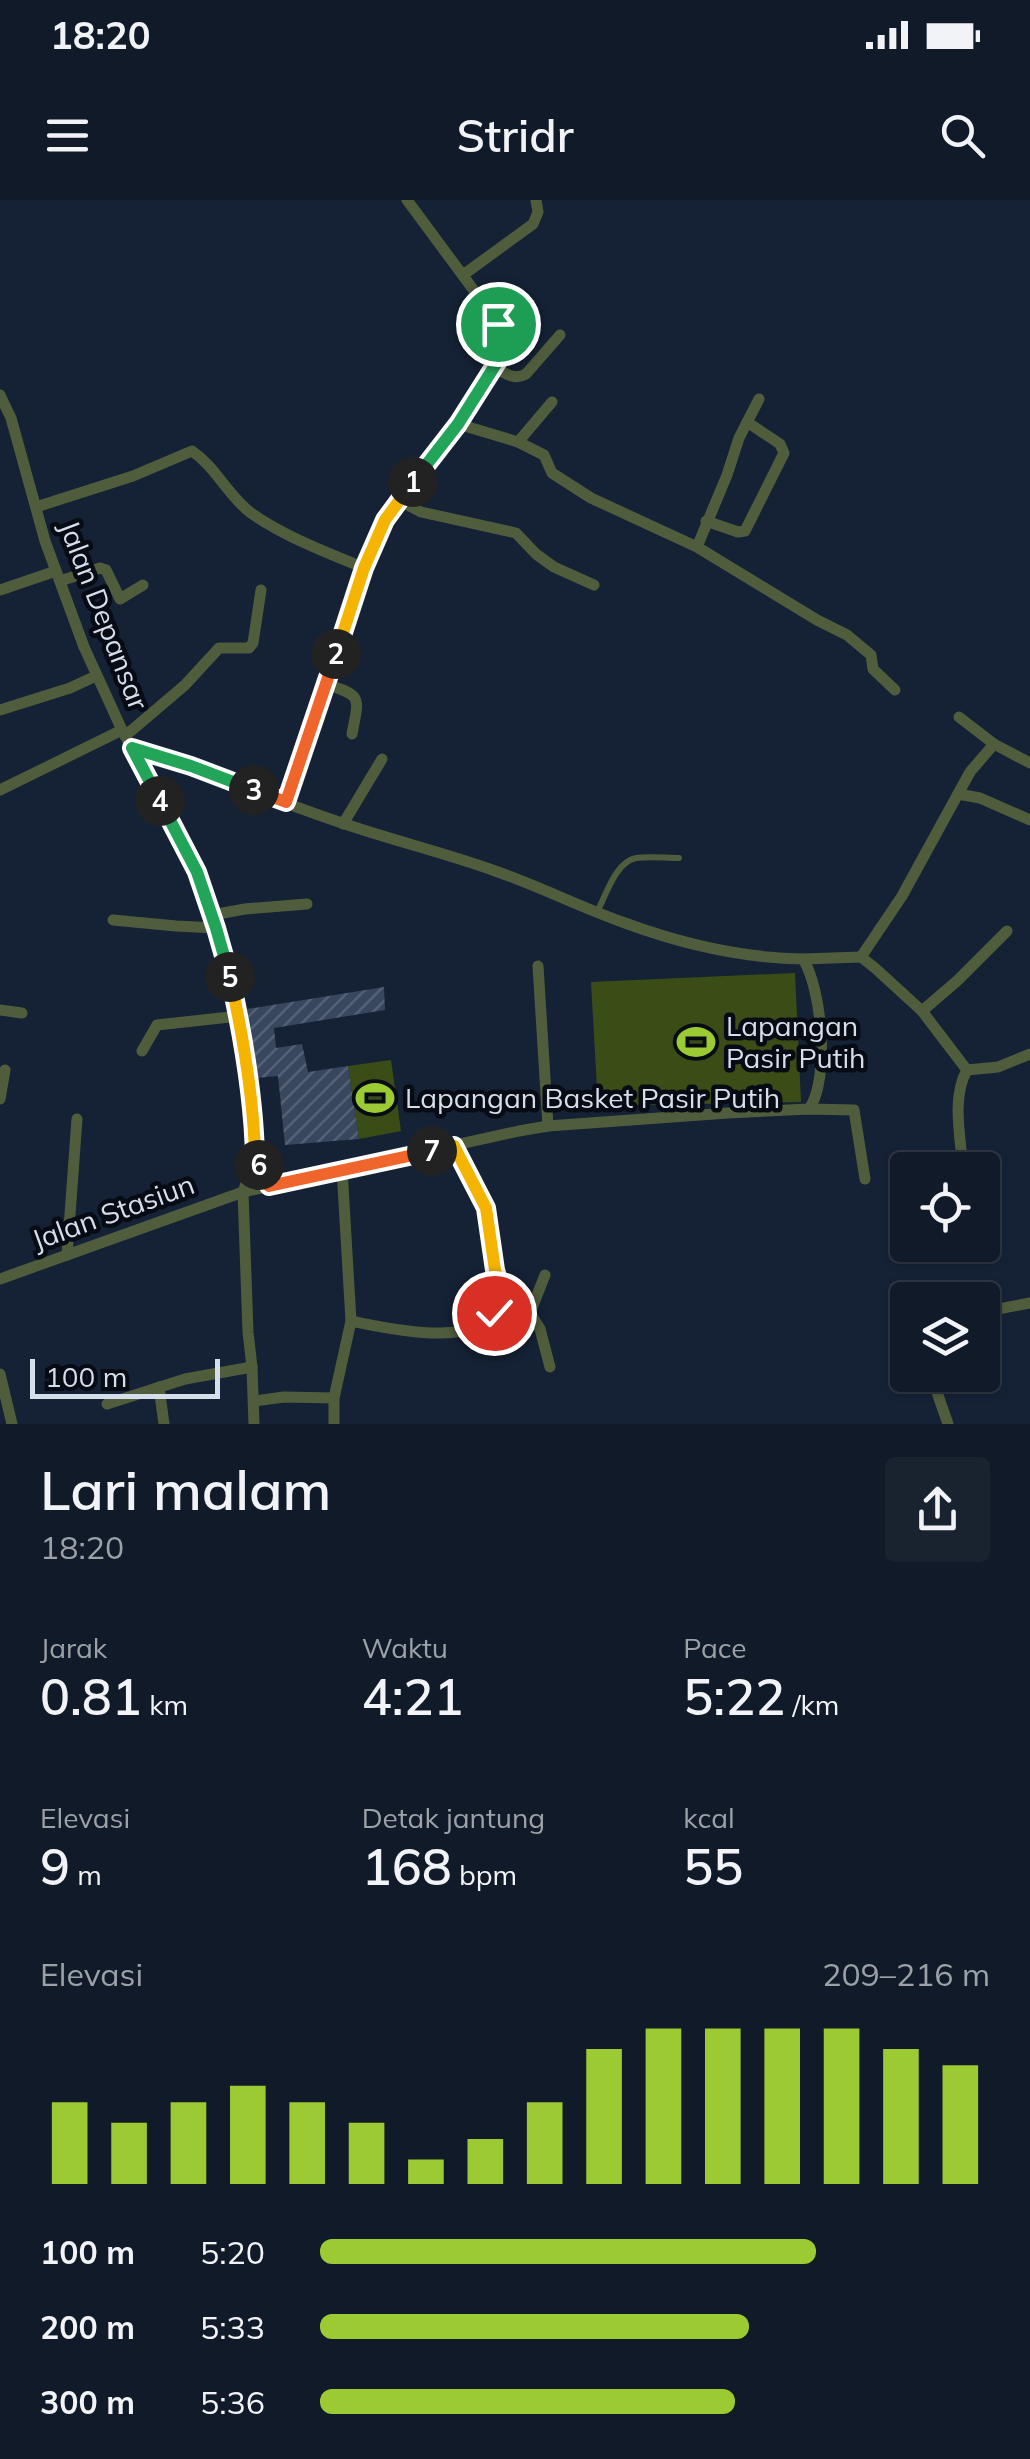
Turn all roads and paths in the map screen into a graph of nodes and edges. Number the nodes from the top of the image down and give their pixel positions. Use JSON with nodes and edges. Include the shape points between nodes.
{"nodes":[{"id":1,"x":407,"y":200,"type":"edge"},
{"id":2,"x":536,"y":200,"type":"edge"},
{"id":3,"x":463,"y":274,"type":"junction"},
{"id":4,"x":560,"y":335,"type":"dead end"},
{"id":5,"x":494,"y":367,"type":"junction"},
{"id":6,"x":0,"y":396,"type":"edge"},
{"id":7,"x":759,"y":399,"type":"dead end"},
{"id":8,"x":552,"y":402,"type":"dead end"},
{"id":9,"x":747,"y":422,"type":"junction"},
{"id":10,"x":458,"y":424,"type":"junction"},
{"id":11,"x":518,"y":442,"type":"junction"},
{"id":12,"x":400,"y":501,"type":"junction"},
{"id":13,"x":36,"y":507,"type":"junction"},
{"id":14,"x":706,"y":520,"type":"junction"},
{"id":15,"x":697,"y":547,"type":"junction"},
{"id":16,"x":364,"y":568,"type":"junction"},
{"id":17,"x":58,"y":576,"type":"junction"},
{"id":18,"x":144,"y":585,"type":"dead end"},
{"id":19,"x":594,"y":585,"type":"dead end"},
{"id":20,"x":0,"y":590,"type":"edge"},
{"id":21,"x":261,"y":590,"type":"dead end"},
{"id":22,"x":96,"y":676,"type":"junction"},
{"id":23,"x":326,"y":684,"type":"junction"},
{"id":24,"x":895,"y":690,"type":"dead end"},
{"id":25,"x":0,"y":710,"type":"edge"},
{"id":26,"x":959,"y":717,"type":"dead end"},
{"id":27,"x":352,"y":734,"type":"dead end"},
{"id":28,"x":126,"y":738,"type":"junction"},
{"id":29,"x":994,"y":744,"type":"junction"},
{"id":30,"x":382,"y":758,"type":"dead end"},
{"id":31,"x":1030,"y":763,"type":"edge"},
{"id":32,"x":0,"y":790,"type":"edge"},
{"id":33,"x":958,"y":794,"type":"junction"},
{"id":34,"x":286,"y":802,"type":"junction"},
{"id":35,"x":1030,"y":820,"type":"edge"},
{"id":36,"x":342,"y":824,"type":"junction"},
{"id":37,"x":679,"y":858,"type":"dead end"},
{"id":38,"x":307,"y":904,"type":"dead end"},
{"id":39,"x":597,"y":912,"type":"junction"},
{"id":40,"x":113,"y":920,"type":"dead end"},
{"id":41,"x":214,"y":921,"type":"junction"},
{"id":42,"x":1007,"y":931,"type":"dead end"},
{"id":43,"x":861,"y":958,"type":"junction"},
{"id":44,"x":803,"y":959,"type":"junction"},
{"id":45,"x":538,"y":966,"type":"dead end"},
{"id":46,"x":0,"y":1010,"type":"edge"},
{"id":47,"x":922,"y":1011,"type":"junction"},
{"id":48,"x":22,"y":1013,"type":"dead end"},
{"id":49,"x":239,"y":1016,"type":"junction"},
{"id":50,"x":142,"y":1051,"type":"dead end"},
{"id":51,"x":1030,"y":1054,"type":"edge"},
{"id":52,"x":5,"y":1070,"type":"dead end"},
{"id":53,"x":967,"y":1070,"type":"junction"},
{"id":54,"x":0,"y":1100,"type":"edge"},
{"id":55,"x":809,"y":1109,"type":"junction"},
{"id":56,"x":77,"y":1119,"type":"dead end"},
{"id":57,"x":548,"y":1126,"type":"junction"},
{"id":58,"x":454,"y":1146,"type":"junction"},
{"id":59,"x":962,"y":1152,"type":"edge"},
{"id":60,"x":255,"y":1158,"type":"junction"},
{"id":61,"x":342,"y":1169,"type":"junction"},
{"id":62,"x":865,"y":1179,"type":"dead end"},
{"id":63,"x":269,"y":1186,"type":"junction"},
{"id":64,"x":243,"y":1192,"type":"junction"},
{"id":65,"x":67,"y":1254,"type":"junction"},
{"id":66,"x":545,"y":1275,"type":"dead end"},
{"id":67,"x":0,"y":1279,"type":"edge"},
{"id":68,"x":500,"y":1298,"type":"junction"},
{"id":69,"x":1030,"y":1303,"type":"edge"},
{"id":70,"x":1000,"y":1309,"type":"edge"},
{"id":71,"x":530,"y":1313,"type":"junction"},
{"id":72,"x":352,"y":1321,"type":"junction"},
{"id":73,"x":252,"y":1367,"type":"junction"},
{"id":74,"x":550,"y":1367,"type":"dead end"},
{"id":75,"x":0,"y":1374,"type":"edge"},
{"id":76,"x":159,"y":1388,"type":"junction"},
{"id":77,"x":937,"y":1392,"type":"edge"},
{"id":78,"x":334,"y":1398,"type":"junction"},
{"id":79,"x":254,"y":1401,"type":"junction"},
{"id":80,"x":107,"y":1404,"type":"dead end"},
{"id":81,"x":12,"y":1424,"type":"edge"},
{"id":82,"x":164,"y":1424,"type":"edge"},
{"id":83,"x":254,"y":1424,"type":"edge"},
{"id":84,"x":334,"y":1424,"type":"edge"},
{"id":85,"x":948,"y":1424,"type":"edge"}],
"edges":[{"from":1,"to":3,"type":"street"},
{"from":2,"to":3,"type":"street","via":[[533,224]]},
{"from":3,"to":5,"type":"street","via":[[507,338]]},
{"from":4,"to":5,"type":"street","via":[[520,378]]},
{"from":5,"to":10,"type":"street"},
{"from":6,"to":13,"type":"street","name":"Jalan Depansar"},
{"from":7,"to":9,"type":"street"},
{"from":8,"to":11,"type":"street"},
{"from":9,"to":14,"type":"street"},
{"from":9,"to":14,"type":"street","via":[[784,454],[746,531]]},
{"from":10,"to":11,"type":"street"},
{"from":10,"to":12,"type":"street"},
{"from":11,"to":15,"type":"street","via":[[546,456],[552,473],[591,498]]},
{"from":12,"to":16,"type":"street"},
{"from":12,"to":19,"type":"street","via":[[516,534],[554,567]]},
{"from":13,"to":16,"type":"street","via":[[192,450],[248,511]]},
{"from":13,"to":17,"type":"street","name":"Jalan Depansar"},
{"from":14,"to":15,"type":"street"},
{"from":15,"to":24,"type":"street","via":[[847,636],[870,653],[872,668]]},
{"from":16,"to":23,"type":"street"},
{"from":17,"to":18,"type":"street","via":[[106,570],[120,599]]},
{"from":17,"to":20,"type":"street"},
{"from":17,"to":22,"type":"street","name":"Jalan Depansar"},
{"from":21,"to":28,"type":"street","via":[[253,643],[219,648]]},
{"from":22,"to":25,"type":"street"},
{"from":22,"to":28,"type":"street","name":"Jalan Depansar"},
{"from":23,"to":27,"type":"street","via":[[354,696]]},
{"from":23,"to":34,"type":"street"},
{"from":26,"to":29,"type":"street"},
{"from":28,"to":32,"type":"street"},
{"from":28,"to":34,"type":"street"},
{"from":28,"to":41,"type":"street","name":"Jalan Depansar","via":[[197,872]]},
{"from":29,"to":31,"type":"street"},
{"from":29,"to":33,"type":"street"},
{"from":30,"to":36,"type":"street"},
{"from":33,"to":35,"type":"street"},
{"from":33,"to":43,"type":"street"},
{"from":34,"to":36,"type":"street"},
{"from":36,"to":39,"type":"street","via":[[500,872]]},
{"from":37,"to":39,"type":"lane","via":[[629,861]]},
{"from":38,"to":41,"type":"street","via":[[244,909]]},
{"from":39,"to":44,"type":"street","via":[[684,942]]},
{"from":40,"to":41,"type":"street","via":[[176,926]]},
{"from":41,"to":49,"type":"street","name":"Jalan Depansar"},
{"from":42,"to":47,"type":"street"},
{"from":43,"to":44,"type":"street"},
{"from":43,"to":47,"type":"street"},
{"from":44,"to":55,"type":"street","via":[[814,984],[821,1055]]},
{"from":45,"to":57,"type":"street"},
{"from":46,"to":48,"type":"street"},
{"from":47,"to":53,"type":"street"},
{"from":49,"to":50,"type":"street","via":[[157,1025]]},
{"from":49,"to":60,"type":"street","name":"Jalan Depansar"},
{"from":51,"to":53,"type":"street"},
{"from":52,"to":54,"type":"street"},
{"from":53,"to":59,"type":"street","via":[[959,1102]]},
{"from":55,"to":57,"type":"street"},
{"from":55,"to":62,"type":"street","via":[[854,1110]]},
{"from":56,"to":65,"type":"street"},
{"from":57,"to":58,"type":"street"},
{"from":58,"to":61,"type":"street"},
{"from":58,"to":68,"type":"street","via":[[486,1208]]},
{"from":60,"to":63,"type":"street"},
{"from":60,"to":64,"type":"street","name":"Jalan Depansar"},
{"from":61,"to":63,"type":"street","name":"Jalan Stasiun"},
{"from":61,"to":72,"type":"street"},
{"from":63,"to":64,"type":"street","name":"Jalan Stasiun"},
{"from":64,"to":65,"type":"street","name":"Jalan Stasiun"},
{"from":64,"to":73,"type":"street"},
{"from":65,"to":67,"type":"street","name":"Jalan Stasiun"},
{"from":66,"to":71,"type":"street"},
{"from":68,"to":71,"type":"street"},
{"from":68,"to":72,"type":"street","via":[[480,1324],[455,1332],[404,1332]]},
{"from":69,"to":70,"type":"street"},
{"from":71,"to":74,"type":"street"},
{"from":72,"to":78,"type":"street"},
{"from":73,"to":76,"type":"street"},
{"from":73,"to":79,"type":"street"},
{"from":75,"to":81,"type":"street"},
{"from":76,"to":80,"type":"street"},
{"from":76,"to":82,"type":"street"},
{"from":77,"to":85,"type":"street"},
{"from":78,"to":79,"type":"street"},
{"from":78,"to":84,"type":"street"},
{"from":79,"to":83,"type":"street"}]}
